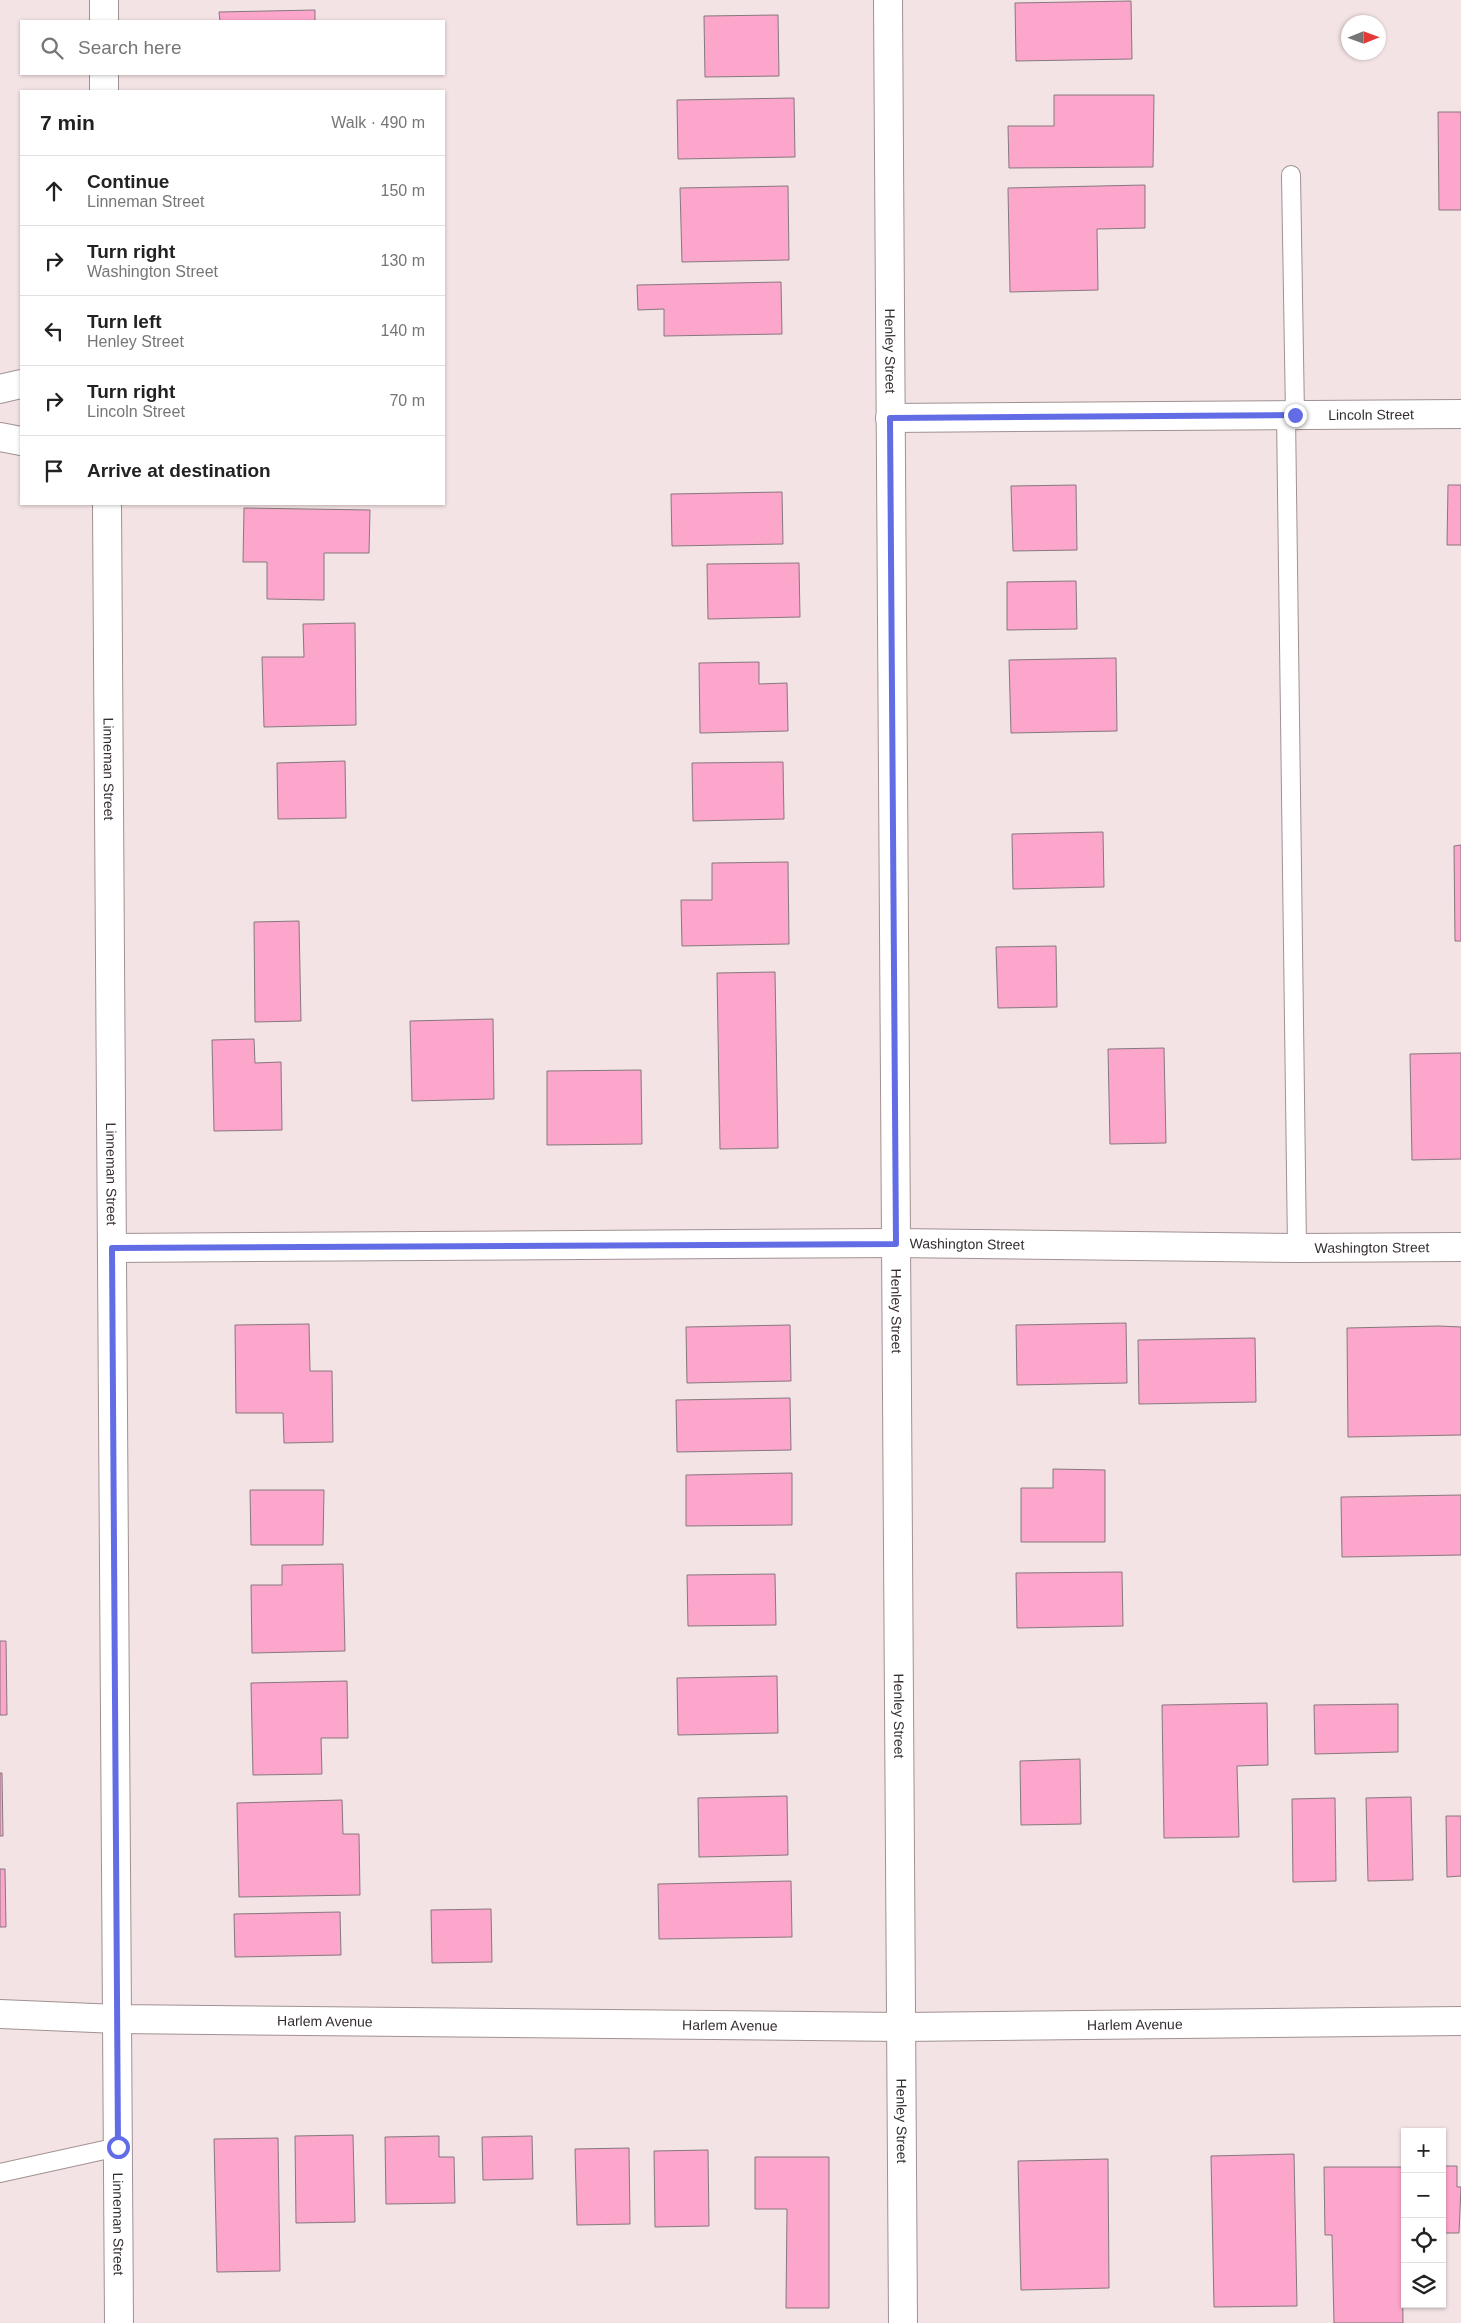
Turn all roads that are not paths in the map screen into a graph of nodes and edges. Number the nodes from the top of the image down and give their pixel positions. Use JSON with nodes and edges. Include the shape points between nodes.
{"nodes":[{"id":1,"x":104,"y":0,"type":"edge"},
{"id":2,"x":888,"y":0,"type":"edge"},
{"id":3,"x":104,"y":20,"type":"edge"},
{"id":4,"x":104,"y":75,"type":"edge"},
{"id":5,"x":104,"y":90,"type":"edge"},
{"id":6,"x":1291,"y":175,"type":"dead end"},
{"id":7,"x":20,"y":384,"type":"edge"},
{"id":8,"x":0,"y":389,"type":"edge"},
{"id":9,"x":1461,"y":414,"type":"edge"},
{"id":10,"x":1290,"y":415,"type":"junction"},
{"id":11,"x":890,"y":418,"type":"junction"},
{"id":12,"x":0,"y":437,"type":"edge"},
{"id":13,"x":20,"y":441,"type":"edge"},
{"id":14,"x":107,"y":505,"type":"edge"},
{"id":15,"x":896,"y":1244,"type":"junction"},
{"id":16,"x":1461,"y":1247,"type":"edge"},
{"id":17,"x":112,"y":1248,"type":"junction"},
{"id":18,"x":1298,"y":1248,"type":"junction"},
{"id":19,"x":0,"y":2014,"type":"edge"},
{"id":20,"x":118,"y":2019,"type":"junction"},
{"id":21,"x":1461,"y":2021,"type":"edge"},
{"id":22,"x":901,"y":2027,"type":"junction"},
{"id":23,"x":118,"y":2147,"type":"junction"},
{"id":24,"x":0,"y":2173,"type":"edge"},
{"id":25,"x":119,"y":2323,"type":"edge"},
{"id":26,"x":903,"y":2323,"type":"edge"}],
"edges":[{"from":1,"to":3,"type":"street"},
{"from":2,"to":11,"type":"street","name":"Henley Street"},
{"from":4,"to":5,"type":"street"},
{"from":6,"to":10,"type":"lane"},
{"from":7,"to":8,"type":"street"},
{"from":9,"to":10,"type":"street","name":"Lincoln Street"},
{"from":10,"to":11,"type":"street","name":"Lincoln Street"},
{"from":10,"to":18,"type":"lane"},
{"from":11,"to":15,"type":"street","name":"Henley Street"},
{"from":12,"to":13,"type":"street"},
{"from":14,"to":17,"type":"street","name":"Linneman Street"},
{"from":15,"to":17,"type":"street","name":"Washington Street"},
{"from":15,"to":18,"type":"street","name":"Washington Street"},
{"from":15,"to":22,"type":"street","name":"Henley Street"},
{"from":16,"to":18,"type":"street","name":"Washington Street"},
{"from":17,"to":20,"type":"street","name":"Linneman Street"},
{"from":19,"to":20,"type":"street","name":"Harlem Avenue"},
{"from":20,"to":22,"type":"street","name":"Harlem Avenue"},
{"from":20,"to":23,"type":"street","name":"Linneman Street"},
{"from":21,"to":22,"type":"street","name":"Harlem Avenue"},
{"from":22,"to":26,"type":"street","name":"Henley Street"},
{"from":23,"to":24,"type":"lane"},
{"from":23,"to":25,"type":"street","name":"Linneman Street"}]}
